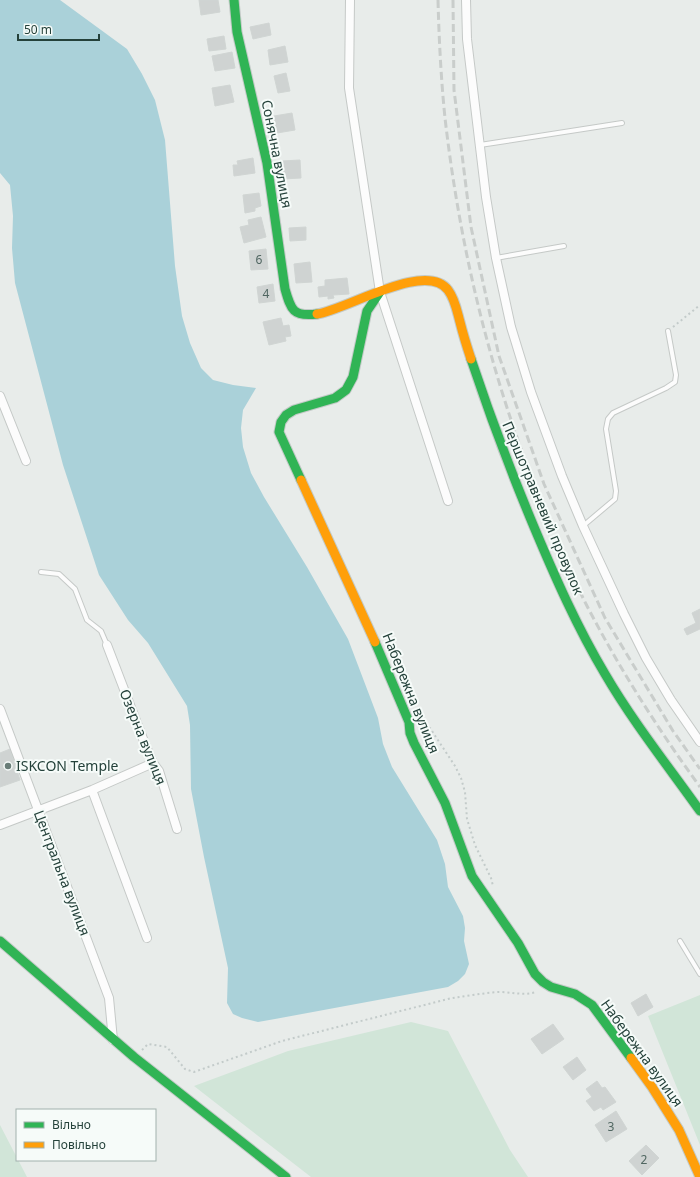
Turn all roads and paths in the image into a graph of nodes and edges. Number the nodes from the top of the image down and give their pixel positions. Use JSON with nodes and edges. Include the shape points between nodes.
{"nodes":[{"id":1,"x":234,"y":0,"type":"edge"},
{"id":2,"x":350,"y":0,"type":"edge"},
{"id":3,"x":466,"y":0,"type":"edge"},
{"id":4,"x":622,"y":123,"type":"dead end"},
{"id":5,"x":480,"y":145,"type":"junction"},
{"id":6,"x":564,"y":246,"type":"dead end"},
{"id":7,"x":496,"y":258,"type":"junction"},
{"id":8,"x":380,"y":292,"type":"junction"},
{"id":9,"x":700,"y":305,"type":"edge"},
{"id":10,"x":668,"y":331,"type":"joint"},
{"id":11,"x":0,"y":397,"type":"edge"},
{"id":12,"x":26,"y":461,"type":"dead end"},
{"id":13,"x":448,"y":501,"type":"dead end"},
{"id":14,"x":583,"y":526,"type":"junction"},
{"id":15,"x":41,"y":572,"type":"dead end"},
{"id":16,"x":107,"y":645,"type":"joint"},
{"id":17,"x":0,"y":709,"type":"edge"},
{"id":18,"x":409,"y":722,"type":"junction"},
{"id":19,"x":700,"y":742,"type":"edge"},
{"id":20,"x":153,"y":763,"type":"junction"},
{"id":21,"x":92,"y":790,"type":"junction"},
{"id":22,"x":38,"y":811,"type":"junction"},
{"id":23,"x":700,"y":811,"type":"edge"},
{"id":24,"x":0,"y":825,"type":"edge"},
{"id":25,"x":177,"y":829,"type":"dead end"},
{"id":26,"x":494,"y":890,"type":"dead end"},
{"id":27,"x":147,"y":938,"type":"dead end"},
{"id":28,"x":0,"y":941,"type":"edge"},
{"id":29,"x":680,"y":941,"type":"dead end"},
{"id":30,"x":700,"y":974,"type":"edge"},
{"id":31,"x":551,"y":987,"type":"junction"},
{"id":32,"x":113,"y":1040,"type":"junction"},
{"id":33,"x":134,"y":1057,"type":"junction"},
{"id":34,"x":286,"y":1177,"type":"edge"},
{"id":35,"x":700,"y":1177,"type":"edge"}],
"edges":[{"from":1,"to":8,"type":"street","name":"Сонячна вулиця","via":[[238,32],[268,163],[285,289],[291,306],[295,311],[313,315]]},
{"from":2,"to":8,"type":"street","via":[[349,88]]},
{"from":3,"to":5,"type":"street","via":[[467,40]]},
{"from":4,"to":5,"type":"lane"},
{"from":5,"to":7,"type":"street"},
{"from":6,"to":7,"type":"lane"},
{"from":7,"to":14,"type":"street","via":[[531,392]]},
{"from":8,"to":13,"type":"street"},
{"from":8,"to":18,"type":"street","name":"Набережна вулиця","via":[[367,311],[353,377],[344,393],[327,402],[290,411],[282,417],[279,432],[366,621]]},
{"from":8,"to":23,"type":"street","name":"Першотравневий провулок","via":[[395,285],[421,280],[432,281],[441,284],[454,299],[483,398],[543,550],[563,593],[619,697]]},
{"from":9,"to":10,"type":"path"},
{"from":10,"to":14,"type":"lane","via":[[676,376],[674,382],[613,413],[608,419],[606,429],[616,491],[615,499]]},
{"from":11,"to":12,"type":"street"},
{"from":14,"to":19,"type":"street","via":[[646,658]]},
{"from":15,"to":16,"type":"lane","via":[[59,574],[75,589],[87,620],[101,631]]},
{"from":16,"to":20,"type":"street","name":"Озерна вулиця"},
{"from":17,"to":22,"type":"street","name":"Центральна вулиця"},
{"from":18,"to":26,"type":"path","via":[[424,724],[430,728],[455,766],[465,792],[467,818],[475,845]]},
{"from":18,"to":31,"type":"street","name":"Набережна вулиця","via":[[414,743],[445,803],[472,876],[518,943],[535,974]]},
{"from":20,"to":21,"type":"street"},
{"from":20,"to":25,"type":"street","name":"Озерна вулиця","via":[[159,771]]},
{"from":21,"to":22,"type":"street"},
{"from":21,"to":27,"type":"street"},
{"from":22,"to":24,"type":"street"},
{"from":22,"to":32,"type":"street","name":"Центральна вулиця","via":[[109,998]]},
{"from":28,"to":32,"type":"street"},
{"from":29,"to":30,"type":"lane"},
{"from":31,"to":33,"type":"path","via":[[530,994],[480,993],[452,998],[282,1041],[194,1072],[184,1069],[167,1047],[148,1044]]},
{"from":31,"to":35,"type":"street","name":"Набережна вулиця","via":[[584,999],[606,1022],[679,1130]]},
{"from":32,"to":33,"type":"street"},
{"from":33,"to":34,"type":"street"}]}
